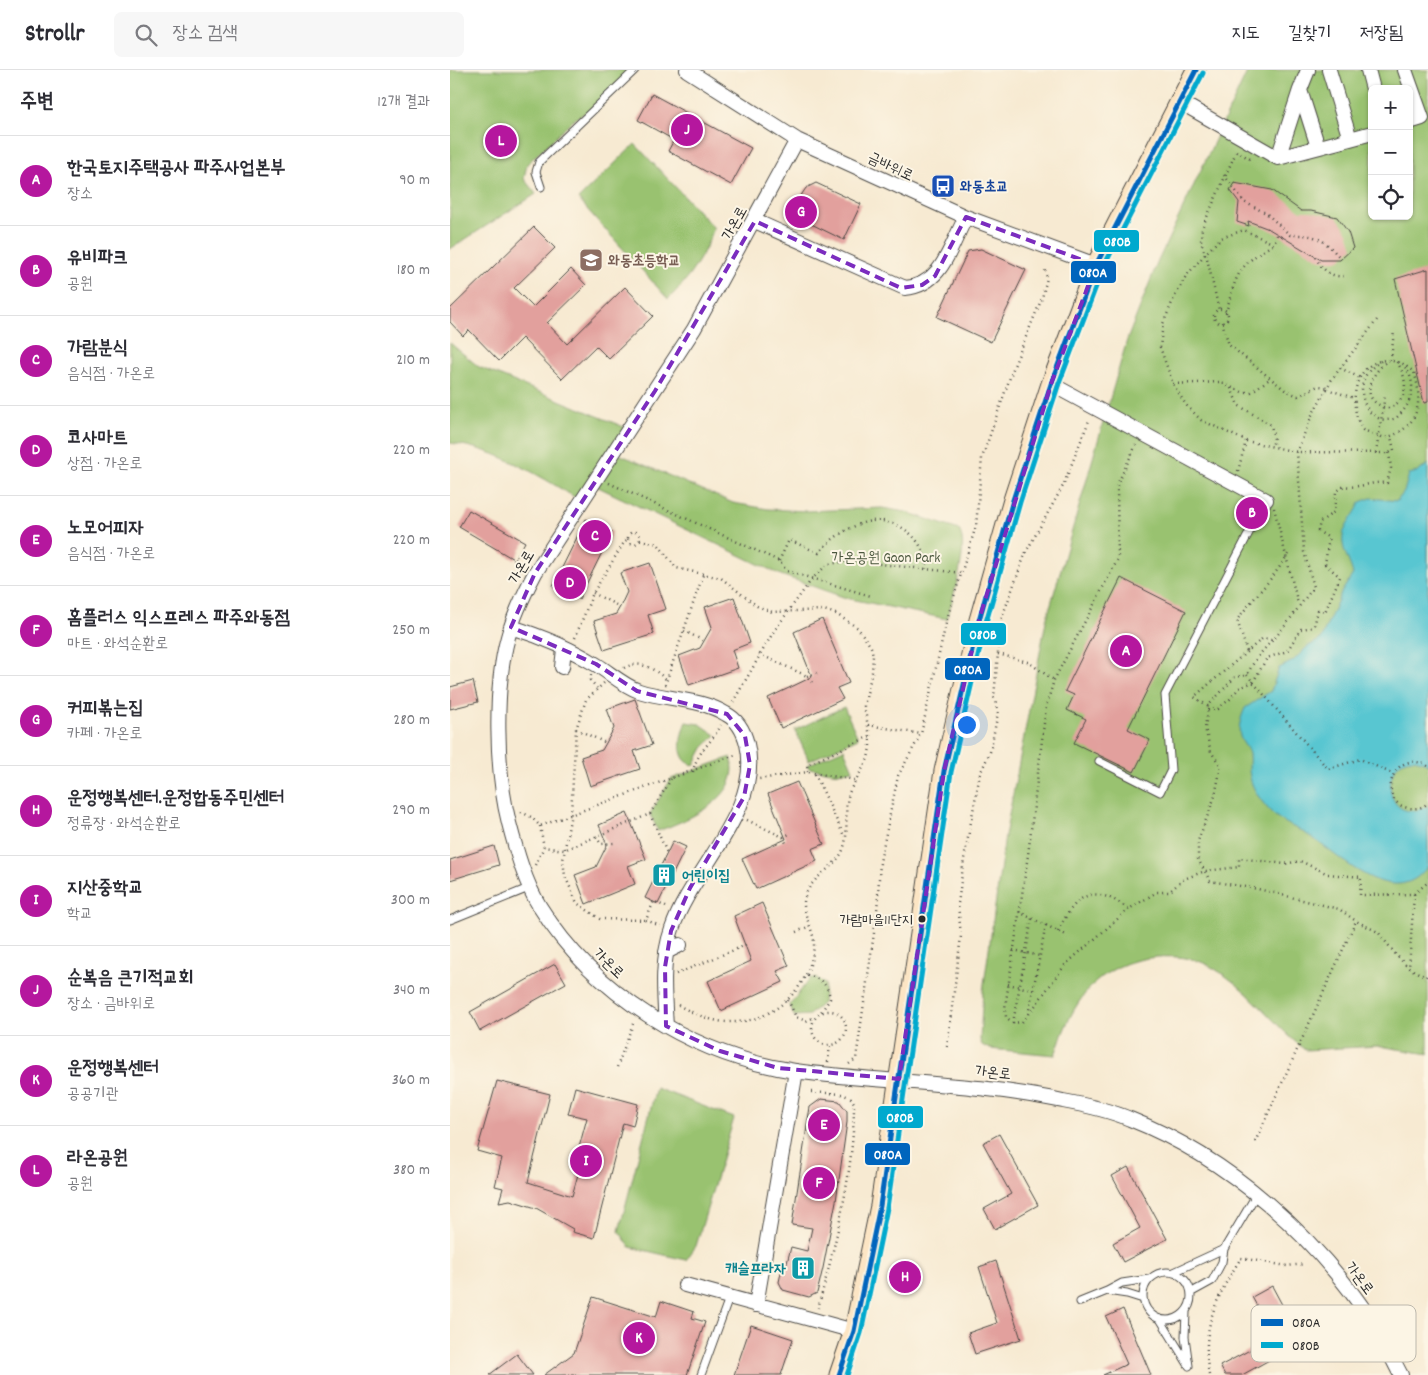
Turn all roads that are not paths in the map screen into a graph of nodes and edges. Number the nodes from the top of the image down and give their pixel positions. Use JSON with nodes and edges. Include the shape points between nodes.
{"nodes":[{"id":1,"x":635,"y":70,"type":"edge"},
{"id":2,"x":687,"y":70,"type":"edge"},
{"id":3,"x":1196,"y":70,"type":"edge"},
{"id":4,"x":1308,"y":70,"type":"edge"},
{"id":5,"x":1329,"y":70,"type":"edge"},
{"id":6,"x":1368,"y":70,"type":"edge"},
{"id":7,"x":1405,"y":70,"type":"edge"},
{"id":8,"x":1372,"y":85,"type":"edge"},
{"id":9,"x":1300,"y":90,"type":"junction"},
{"id":10,"x":1180,"y":102,"type":"junction"},
{"id":11,"x":1420,"y":118,"type":"edge"},
{"id":12,"x":1368,"y":134,"type":"edge"},
{"id":13,"x":1350,"y":139,"type":"junction"},
{"id":14,"x":797,"y":140,"type":"junction"},
{"id":15,"x":1318,"y":148,"type":"junction"},
{"id":16,"x":1278,"y":158,"type":"junction"},
{"id":17,"x":541,"y":187,"type":"dead end"},
{"id":18,"x":966,"y":217,"type":"junction"},
{"id":19,"x":754,"y":221,"type":"junction"},
{"id":20,"x":1096,"y":265,"type":"junction"},
{"id":21,"x":1051,"y":384,"type":"junction"},
{"id":22,"x":1266,"y":500,"type":"joint"},
{"id":23,"x":511,"y":627,"type":"junction"},
{"id":24,"x":567,"y":650,"type":"junction"},
{"id":25,"x":562,"y":667,"type":"dead end"},
{"id":26,"x":1099,"y":760,"type":"dead end"},
{"id":27,"x":528,"y":880,"type":"junction"},
{"id":28,"x":450,"y":920,"type":"edge"},
{"id":29,"x":680,"y":944,"type":"dead end"},
{"id":30,"x":666,"y":952,"type":"junction"},
{"id":31,"x":666,"y":1026,"type":"junction"},
{"id":32,"x":796,"y":1071,"type":"junction"},
{"id":33,"x":899,"y":1079,"type":"junction"},
{"id":34,"x":1256,"y":1195,"type":"junction"},
{"id":35,"x":1224,"y":1249,"type":"junction"},
{"id":36,"x":1174,"y":1272,"type":"junction"},
{"id":37,"x":1149,"y":1279,"type":"junction"},
{"id":38,"x":686,"y":1285,"type":"dead end"},
{"id":39,"x":1107,"y":1291,"type":"junction"},
{"id":40,"x":1192,"y":1292,"type":"junction"},
{"id":41,"x":729,"y":1298,"type":"junction"},
{"id":42,"x":1143,"y":1299,"type":"junction"},
{"id":43,"x":1080,"y":1302,"type":"dead end"},
{"id":44,"x":756,"y":1305,"type":"junction"},
{"id":45,"x":1360,"y":1305,"type":"edge"},
{"id":46,"x":1186,"y":1312,"type":"junction"},
{"id":47,"x":1160,"y":1319,"type":"junction"},
{"id":48,"x":854,"y":1331,"type":"junction"},
{"id":49,"x":1394,"y":1362,"type":"edge"},
{"id":50,"x":701,"y":1375,"type":"edge"},
{"id":51,"x":839,"y":1375,"type":"edge"},
{"id":52,"x":1401,"y":1375,"type":"edge"}],
"edges":[{"from":1,"to":17,"type":"lane","via":[[539,162],[536,172]]},
{"from":2,"to":14,"type":"street","name":"금바위로"},
{"from":3,"to":10,"type":"street"},
{"from":4,"to":9,"type":"street"},
{"from":5,"to":13,"type":"street"},
{"from":6,"to":8,"type":"street"},
{"from":7,"to":11,"type":"street"},
{"from":9,"to":15,"type":"street"},
{"from":9,"to":16,"type":"street"},
{"from":10,"to":16,"type":"street"},
{"from":10,"to":20,"type":"street"},
{"from":12,"to":13,"type":"street"},
{"from":13,"to":15,"type":"street"},
{"from":14,"to":18,"type":"street","name":"금바위로"},
{"from":14,"to":19,"type":"street","name":"가온로"},
{"from":15,"to":16,"type":"street"},
{"from":18,"to":19,"type":"street","via":[[935,276],[922,285],[905,288]]},
{"from":18,"to":20,"type":"street","name":"금바위로"},
{"from":19,"to":23,"type":"street","name":"가온로","via":[[660,384],[535,573]]},
{"from":20,"to":21,"type":"street"},
{"from":21,"to":22,"type":"street"},
{"from":21,"to":33,"type":"street","via":[[1012,500],[979,620],[944,771]]},
{"from":22,"to":26,"type":"lane","via":[[1165,694],[1171,770],[1160,792]]},
{"from":23,"to":24,"type":"street"},
{"from":23,"to":27,"type":"street","name":"가온로","via":[[501,672],[499,744],[506,811]]},
{"from":24,"to":25,"type":"street"},
{"from":24,"to":30,"type":"street","via":[[637,690],[686,700],[727,714],[741,727],[748,750],[748,781],[736,815],[686,896]]},
{"from":27,"to":28,"type":"lane"},
{"from":27,"to":31,"type":"street","name":"가온로","via":[[538,904],[556,932],[611,990]]},
{"from":29,"to":30,"type":"street"},
{"from":30,"to":31,"type":"street"},
{"from":31,"to":32,"type":"street","name":"가온로","via":[[720,1051]]},
{"from":32,"to":33,"type":"street","name":"가온로"},
{"from":32,"to":44,"type":"street"},
{"from":33,"to":34,"type":"street","name":"가온로","via":[[1014,1090],[1129,1118],[1186,1144]]},
{"from":33,"to":48,"type":"street","via":[[880,1206]]},
{"from":34,"to":35,"type":"lane"},
{"from":34,"to":45,"type":"street","name":"가온로","via":[[1320,1254]]},
{"from":35,"to":36,"type":"lane"},
{"from":35,"to":40,"type":"lane","via":[[1222,1262],[1212,1280]]},
{"from":36,"to":37,"type":"lane","via":[[1161,1272]]},
{"from":36,"to":40,"type":"lane","via":[[1186,1280]]},
{"from":37,"to":39,"type":"lane","via":[[1122,1283]]},
{"from":37,"to":42,"type":"lane"},
{"from":38,"to":41,"type":"street"},
{"from":39,"to":42,"type":"lane"},
{"from":39,"to":43,"type":"lane"},
{"from":40,"to":46,"type":"lane"},
{"from":41,"to":44,"type":"street"},
{"from":41,"to":50,"type":"lane"},
{"from":42,"to":47,"type":"lane","via":[[1149,1312]]},
{"from":44,"to":48,"type":"street"},
{"from":46,"to":47,"type":"lane","via":[[1174,1319]]},
{"from":46,"to":47,"type":"lane","via":[[1189,1366]]},
{"from":48,"to":51,"type":"street"},
{"from":49,"to":52,"type":"street","name":"가온로"}]}
